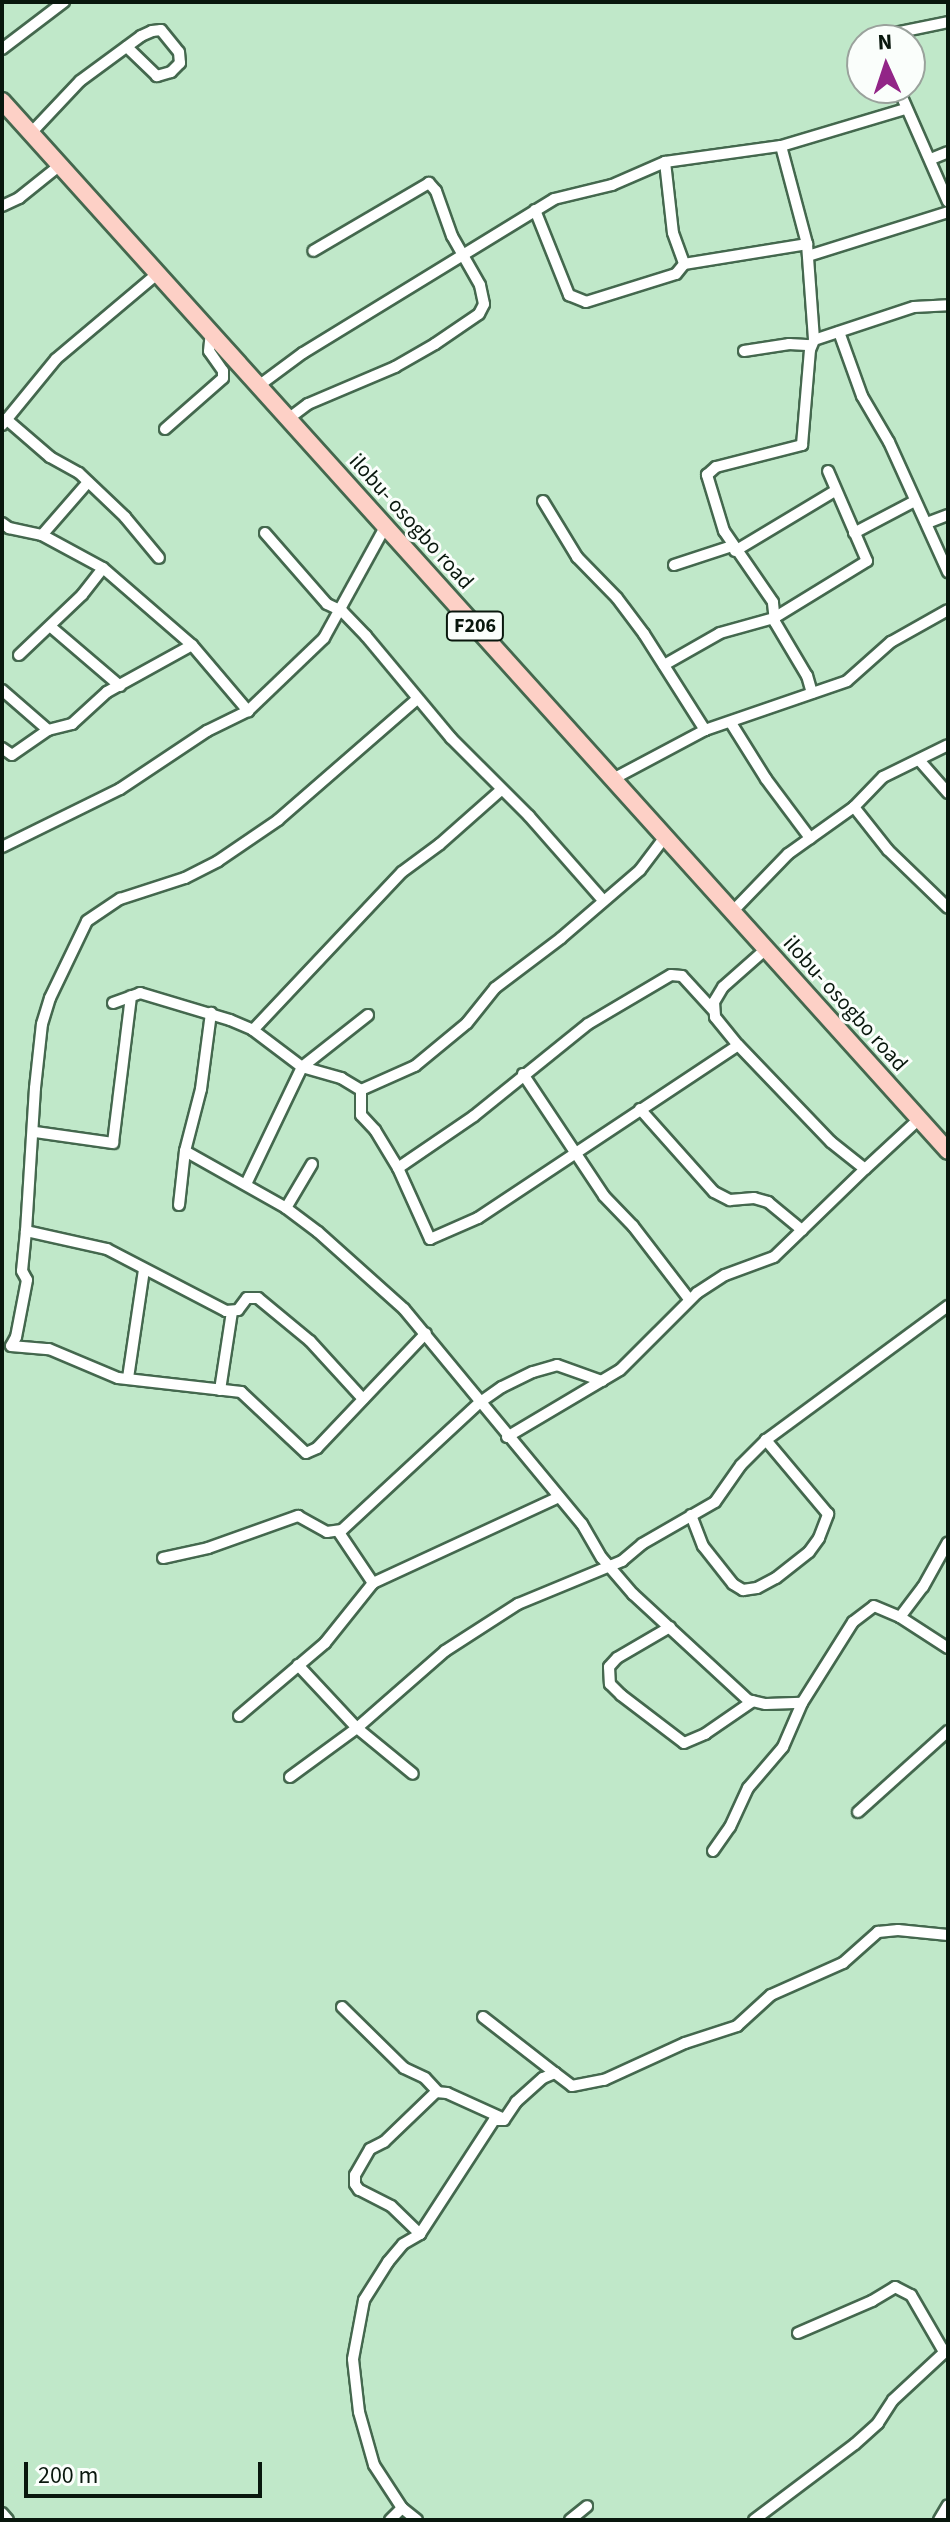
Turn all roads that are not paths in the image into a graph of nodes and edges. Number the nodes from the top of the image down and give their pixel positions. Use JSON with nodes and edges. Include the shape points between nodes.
{"nodes":[{"id":1,"x":64,"y":2,"type":"edge"},
{"id":2,"x":948,"y":22,"type":"edge"},
{"id":3,"x":926,"y":27,"type":"edge"},
{"id":4,"x":127,"y":47,"type":"junction"},
{"id":5,"x":2,"y":49,"type":"edge"},
{"id":6,"x":903,"y":104,"type":"edge"},
{"id":7,"x":4,"y":108,"type":"edge"},
{"id":8,"x":905,"y":109,"type":"junction"},
{"id":9,"x":31,"y":133,"type":"junction"},
{"id":10,"x":781,"y":146,"type":"junction"},
{"id":11,"x":948,"y":152,"type":"edge"},
{"id":12,"x":931,"y":159,"type":"junction"},
{"id":13,"x":665,"y":162,"type":"junction"},
{"id":14,"x":60,"y":165,"type":"junction"},
{"id":15,"x":948,"y":202,"type":"edge"},
{"id":16,"x":2,"y":206,"type":"edge"},
{"id":17,"x":535,"y":210,"type":"junction"},
{"id":18,"x":948,"y":212,"type":"edge"},
{"id":19,"x":808,"y":250,"type":"junction"},
{"id":20,"x":313,"y":251,"type":"dead end"},
{"id":21,"x":468,"y":257,"type":"junction"},
{"id":22,"x":684,"y":264,"type":"junction"},
{"id":23,"x":158,"y":273,"type":"junction"},
{"id":24,"x":948,"y":305,"type":"edge"},
{"id":25,"x":839,"y":332,"type":"junction"},
{"id":26,"x":211,"y":333,"type":"junction"},
{"id":27,"x":813,"y":343,"type":"junction"},
{"id":28,"x":744,"y":351,"type":"dead end"},
{"id":29,"x":257,"y":387,"type":"junction"},
{"id":30,"x":288,"y":419,"type":"junction"},
{"id":31,"x":4,"y":422,"type":"edge"},
{"id":32,"x":165,"y":429,"type":"dead end"},
{"id":33,"x":828,"y":471,"type":"dead end"},
{"id":34,"x":88,"y":482,"type":"junction"},
{"id":35,"x":835,"y":491,"type":"junction"},
{"id":36,"x":543,"y":501,"type":"dead end"},
{"id":37,"x":915,"y":501,"type":"junction"},
{"id":38,"x":948,"y":515,"type":"edge"},
{"id":39,"x":927,"y":523,"type":"junction"},
{"id":40,"x":385,"y":527,"type":"junction"},
{"id":41,"x":4,"y":529,"type":"edge"},
{"id":42,"x":265,"y":533,"type":"dead end"},
{"id":43,"x":854,"y":533,"type":"junction"},
{"id":44,"x":42,"y":535,"type":"junction"},
{"id":45,"x":734,"y":548,"type":"junction"},
{"id":46,"x":159,"y":558,"type":"dead end"},
{"id":47,"x":674,"y":565,"type":"dead end"},
{"id":48,"x":103,"y":568,"type":"junction"},
{"id":49,"x":948,"y":572,"type":"edge"},
{"id":50,"x":948,"y":610,"type":"edge"},
{"id":51,"x":342,"y":611,"type":"junction"},
{"id":52,"x":774,"y":618,"type":"junction"},
{"id":53,"x":51,"y":627,"type":"junction"},
{"id":54,"x":192,"y":645,"type":"junction"},
{"id":55,"x":19,"y":655,"type":"dead end"},
{"id":56,"x":664,"y":665,"type":"junction"},
{"id":57,"x":120,"y":686,"type":"junction"},
{"id":58,"x":2,"y":690,"type":"edge"},
{"id":59,"x":812,"y":693,"type":"junction"},
{"id":60,"x":417,"y":699,"type":"junction"},
{"id":61,"x":248,"y":711,"type":"junction"},
{"id":62,"x":731,"y":723,"type":"junction"},
{"id":63,"x":48,"y":730,"type":"junction"},
{"id":64,"x":705,"y":730,"type":"junction"},
{"id":65,"x":948,"y":745,"type":"edge"},
{"id":66,"x":2,"y":748,"type":"edge"},
{"id":67,"x":919,"y":760,"type":"junction"},
{"id":68,"x":613,"y":779,"type":"junction"},
{"id":69,"x":501,"y":790,"type":"junction"},
{"id":70,"x":948,"y":793,"type":"edge"},
{"id":71,"x":854,"y":807,"type":"junction"},
{"id":72,"x":665,"y":837,"type":"junction"},
{"id":73,"x":810,"y":838,"type":"junction"},
{"id":74,"x":2,"y":847,"type":"edge"},
{"id":75,"x":602,"y":899,"type":"junction"},
{"id":76,"x":948,"y":908,"type":"edge"},
{"id":77,"x":732,"y":912,"type":"junction"},
{"id":78,"x":766,"y":949,"type":"junction"},
{"id":79,"x":131,"y":996,"type":"junction"},
{"id":80,"x":113,"y":1003,"type":"dead end"},
{"id":81,"x":713,"y":1010,"type":"junction"},
{"id":82,"x":211,"y":1013,"type":"junction"},
{"id":83,"x":368,"y":1015,"type":"dead end"},
{"id":84,"x":253,"y":1030,"type":"junction"},
{"id":85,"x":738,"y":1045,"type":"junction"},
{"id":86,"x":302,"y":1067,"type":"junction"},
{"id":87,"x":523,"y":1074,"type":"junction"},
{"id":88,"x":361,"y":1090,"type":"junction"},
{"id":89,"x":640,"y":1109,"type":"junction"},
{"id":90,"x":919,"y":1119,"type":"junction"},
{"id":91,"x":35,"y":1132,"type":"junction"},
{"id":92,"x":185,"y":1151,"type":"junction"},
{"id":93,"x":948,"y":1151,"type":"edge"},
{"id":94,"x":576,"y":1153,"type":"junction"},
{"id":95,"x":312,"y":1164,"type":"dead end"},
{"id":96,"x":398,"y":1168,"type":"junction"},
{"id":97,"x":865,"y":1169,"type":"junction"},
{"id":98,"x":246,"y":1184,"type":"junction"},
{"id":99,"x":179,"y":1205,"type":"dead end"},
{"id":100,"x":286,"y":1208,"type":"junction"},
{"id":101,"x":802,"y":1230,"type":"junction"},
{"id":102,"x":26,"y":1231,"type":"junction"},
{"id":103,"x":144,"y":1270,"type":"junction"},
{"id":104,"x":689,"y":1299,"type":"junction"},
{"id":105,"x":948,"y":1306,"type":"edge"},
{"id":106,"x":232,"y":1312,"type":"junction"},
{"id":107,"x":426,"y":1333,"type":"junction"},
{"id":108,"x":128,"y":1378,"type":"junction"},
{"id":109,"x":602,"y":1381,"type":"junction"},
{"id":110,"x":220,"y":1390,"type":"junction"},
{"id":111,"x":363,"y":1399,"type":"junction"},
{"id":112,"x":479,"y":1403,"type":"junction"},
{"id":113,"x":507,"y":1437,"type":"junction"},
{"id":114,"x":766,"y":1440,"type":"junction"},
{"id":115,"x":559,"y":1497,"type":"junction"},
{"id":116,"x":691,"y":1515,"type":"junction"},
{"id":117,"x":338,"y":1531,"type":"junction"},
{"id":118,"x":948,"y":1542,"type":"edge"},
{"id":119,"x":163,"y":1558,"type":"dead end"},
{"id":120,"x":610,"y":1564,"type":"junction"},
{"id":121,"x":373,"y":1583,"type":"junction"},
{"id":122,"x":900,"y":1617,"type":"junction"},
{"id":123,"x":670,"y":1627,"type":"junction"},
{"id":124,"x":948,"y":1648,"type":"edge"},
{"id":125,"x":298,"y":1665,"type":"junction"},
{"id":126,"x":753,"y":1701,"type":"junction"},
{"id":127,"x":802,"y":1703,"type":"junction"},
{"id":128,"x":239,"y":1716,"type":"dead end"},
{"id":129,"x":357,"y":1728,"type":"junction"},
{"id":130,"x":948,"y":1731,"type":"edge"},
{"id":131,"x":413,"y":1774,"type":"dead end"},
{"id":132,"x":290,"y":1777,"type":"dead end"},
{"id":133,"x":858,"y":1812,"type":"dead end"},
{"id":134,"x":713,"y":1851,"type":"dead end"},
{"id":135,"x":947,"y":1934,"type":"edge"},
{"id":136,"x":342,"y":2007,"type":"dead end"},
{"id":137,"x":483,"y":2017,"type":"dead end"},
{"id":138,"x":555,"y":2073,"type":"junction"},
{"id":139,"x":438,"y":2092,"type":"junction"},
{"id":140,"x":504,"y":2120,"type":"junction"},
{"id":141,"x":420,"y":2234,"type":"junction"},
{"id":142,"x":798,"y":2333,"type":"dead end"},
{"id":143,"x":946,"y":2351,"type":"edge"},
{"id":144,"x":948,"y":2505,"type":"edge"},
{"id":145,"x":587,"y":2506,"type":"dead end"},
{"id":146,"x":402,"y":2508,"type":"junction"},
{"id":147,"x":2,"y":2513,"type":"edge"},
{"id":148,"x":8,"y":2520,"type":"edge"},
{"id":149,"x":390,"y":2520,"type":"edge"},
{"id":150,"x":417,"y":2520,"type":"edge"},
{"id":151,"x":570,"y":2520,"type":"edge"},
{"id":152,"x":754,"y":2520,"type":"edge"},
{"id":153,"x":939,"y":2520,"type":"edge"}],
"edges":[{"from":1,"to":5,"type":"street"},
{"from":2,"to":3,"type":"street"},
{"from":4,"to":4,"type":"street","via":[[157,76],[180,63],[179,52],[161,30]]},
{"from":4,"to":9,"type":"street","via":[[64,95]]},
{"from":6,"to":8,"type":"street"},
{"from":7,"to":9,"type":"main road","name":"ilobu- osogbo road","number":"F206"},
{"from":8,"to":10,"type":"street"},
{"from":8,"to":12,"type":"street"},
{"from":9,"to":14,"type":"main road","name":"ilobu- osogbo road","number":"F206"},
{"from":10,"to":13,"type":"street"},
{"from":10,"to":19,"type":"street"},
{"from":11,"to":12,"type":"street"},
{"from":12,"to":15,"type":"street"},
{"from":13,"to":17,"type":"street"},
{"from":13,"to":22,"type":"street","via":[[673,233]]},
{"from":14,"to":16,"type":"street"},
{"from":14,"to":23,"type":"main road","name":"ilobu- osogbo road","number":"F206"},
{"from":17,"to":21,"type":"street"},
{"from":17,"to":22,"type":"street","via":[[569,295],[586,302],[676,274]]},
{"from":18,"to":19,"type":"street"},
{"from":19,"to":22,"type":"street"},
{"from":19,"to":27,"type":"street"},
{"from":20,"to":21,"type":"street","via":[[429,183]]},
{"from":21,"to":29,"type":"street","via":[[303,353]]},
{"from":21,"to":30,"type":"street","via":[[483,294],[479,314],[395,367],[319,398]]},
{"from":23,"to":26,"type":"main road","name":"ilobu- osogbo road","number":"F206"},
{"from":23,"to":31,"type":"street","via":[[56,359]]},
{"from":24,"to":25,"type":"street","via":[[914,307]]},
{"from":25,"to":27,"type":"street"},
{"from":25,"to":37,"type":"street","via":[[862,396]]},
{"from":26,"to":29,"type":"main road","name":"ilobu- osogbo road","number":"F206"},
{"from":26,"to":32,"type":"street","via":[[209,351],[223,378]]},
{"from":27,"to":28,"type":"street"},
{"from":27,"to":45,"type":"street","via":[[802,445],[707,473]]},
{"from":29,"to":30,"type":"main road","name":"ilobu- osogbo road","number":"F206"},
{"from":30,"to":40,"type":"main road","name":"ilobu- osogbo road","number":"F206"},
{"from":31,"to":34,"type":"street"},
{"from":33,"to":35,"type":"street"},
{"from":34,"to":44,"type":"street"},
{"from":34,"to":46,"type":"street"},
{"from":35,"to":43,"type":"street"},
{"from":35,"to":45,"type":"street"},
{"from":36,"to":56,"type":"street","via":[[577,557],[632,616]]},
{"from":37,"to":39,"type":"street"},
{"from":37,"to":43,"type":"street"},
{"from":38,"to":39,"type":"street"},
{"from":39,"to":49,"type":"street"},
{"from":40,"to":51,"type":"street"},
{"from":40,"to":68,"type":"main road","name":"ilobu- osogbo road","number":"F206"},
{"from":41,"to":44,"type":"street"},
{"from":42,"to":51,"type":"street","via":[[327,604]]},
{"from":43,"to":52,"type":"street","via":[[867,561]]},
{"from":44,"to":48,"type":"street"},
{"from":45,"to":47,"type":"street"},
{"from":45,"to":52,"type":"street","via":[[768,594]]},
{"from":48,"to":53,"type":"street"},
{"from":48,"to":54,"type":"street"},
{"from":50,"to":59,"type":"street","via":[[891,642],[847,681]]},
{"from":51,"to":60,"type":"street"},
{"from":51,"to":61,"type":"street","via":[[302,661]]},
{"from":52,"to":56,"type":"street","via":[[720,633]]},
{"from":52,"to":59,"type":"street"},
{"from":53,"to":55,"type":"street"},
{"from":53,"to":57,"type":"street"},
{"from":54,"to":57,"type":"street"},
{"from":54,"to":61,"type":"street"},
{"from":56,"to":64,"type":"street"},
{"from":57,"to":63,"type":"street","via":[[72,724]]},
{"from":58,"to":63,"type":"street"},
{"from":59,"to":62,"type":"street"},
{"from":60,"to":69,"type":"street"},
{"from":60,"to":91,"type":"street","via":[[278,820],[218,861],[120,899],[87,921],[42,1024]]},
{"from":61,"to":74,"type":"street","via":[[207,731],[120,789]]},
{"from":62,"to":64,"type":"street"},
{"from":62,"to":73,"type":"street"},
{"from":63,"to":66,"type":"street","via":[[12,755]]},
{"from":64,"to":68,"type":"street"},
{"from":65,"to":67,"type":"street"},
{"from":67,"to":70,"type":"street"},
{"from":67,"to":71,"type":"street","via":[[883,777]]},
{"from":68,"to":72,"type":"main road","name":"ilobu- osogbo road","number":"F206"},
{"from":69,"to":75,"type":"street"},
{"from":69,"to":84,"type":"street","via":[[402,872]]},
{"from":71,"to":73,"type":"street"},
{"from":71,"to":76,"type":"street","via":[[888,850]]},
{"from":72,"to":75,"type":"street","via":[[640,870]]},
{"from":72,"to":77,"type":"main road","name":"ilobu- osogbo road","number":"F206"},
{"from":73,"to":77,"type":"street","via":[[766,874]]},
{"from":75,"to":88,"type":"street","via":[[495,988],[467,1023],[415,1066]]},
{"from":77,"to":78,"type":"main road","name":"ilobu- osogbo road","number":"F206"},
{"from":78,"to":81,"type":"street","via":[[723,987]]},
{"from":78,"to":90,"type":"main road","name":"ilobu- osogbo road","number":"F206"},
{"from":79,"to":80,"type":"street"},
{"from":79,"to":82,"type":"street","via":[[140,993]]},
{"from":79,"to":91,"type":"street","via":[[113,1143]]},
{"from":81,"to":85,"type":"street"},
{"from":81,"to":87,"type":"street","via":[[682,976],[671,975],[588,1024]]},
{"from":82,"to":84,"type":"street"},
{"from":82,"to":92,"type":"street","via":[[201,1089]]},
{"from":83,"to":86,"type":"street"},
{"from":84,"to":86,"type":"street"},
{"from":85,"to":89,"type":"street"},
{"from":85,"to":97,"type":"street","via":[[839,1150]]},
{"from":86,"to":88,"type":"street"},
{"from":86,"to":98,"type":"street"},
{"from":87,"to":94,"type":"street"},
{"from":87,"to":96,"type":"street","via":[[474,1116]]},
{"from":88,"to":96,"type":"street","via":[[361,1115]]},
{"from":89,"to":94,"type":"street"},
{"from":89,"to":101,"type":"street","via":[[714,1192],[730,1200],[762,1199]]},
{"from":90,"to":93,"type":"main road","name":"ilobu- osogbo road","number":"F206"},
{"from":90,"to":97,"type":"street"},
{"from":91,"to":102,"type":"street"},
{"from":92,"to":98,"type":"street"},
{"from":92,"to":99,"type":"street"},
{"from":94,"to":96,"type":"street","via":[[478,1218],[430,1239]]},
{"from":94,"to":104,"type":"street","via":[[604,1196]]},
{"from":95,"to":100,"type":"street"},
{"from":97,"to":101,"type":"street"},
{"from":98,"to":100,"type":"street"},
{"from":100,"to":107,"type":"street"},
{"from":101,"to":104,"type":"street","via":[[774,1257],[725,1275]]},
{"from":102,"to":103,"type":"street","via":[[107,1249]]},
{"from":102,"to":108,"type":"street","via":[[22,1271],[27,1280],[11,1346],[49,1349]]},
{"from":103,"to":106,"type":"street"},
{"from":103,"to":108,"type":"street"},
{"from":104,"to":109,"type":"street","via":[[641,1352]]},
{"from":105,"to":114,"type":"street"},
{"from":106,"to":110,"type":"street"},
{"from":106,"to":111,"type":"street","via":[[251,1297],[273,1309]]},
{"from":107,"to":111,"type":"street"},
{"from":107,"to":112,"type":"street"},
{"from":108,"to":110,"type":"street"},
{"from":109,"to":112,"type":"street","via":[[567,1367],[547,1366]]},
{"from":109,"to":113,"type":"street"},
{"from":110,"to":111,"type":"street","via":[[241,1392],[257,1403],[306,1453]]},
{"from":112,"to":113,"type":"street"},
{"from":112,"to":117,"type":"street"},
{"from":113,"to":115,"type":"street"},
{"from":114,"to":116,"type":"street","via":[[715,1502]]},
{"from":114,"to":116,"type":"street","via":[[828,1514],[809,1552],[776,1578],[743,1590],[703,1546]]},
{"from":115,"to":120,"type":"street"},
{"from":115,"to":121,"type":"street"},
{"from":116,"to":120,"type":"street"},
{"from":117,"to":119,"type":"street","via":[[327,1532],[298,1516]]},
{"from":117,"to":121,"type":"street"},
{"from":118,"to":122,"type":"street"},
{"from":120,"to":123,"type":"street","via":[[633,1594]]},
{"from":120,"to":129,"type":"street","via":[[518,1604],[445,1651]]},
{"from":121,"to":125,"type":"street","via":[[325,1643]]},
{"from":122,"to":124,"type":"street"},
{"from":122,"to":127,"type":"street","via":[[880,1607],[864,1611]]},
{"from":123,"to":126,"type":"street","via":[[739,1694]]},
{"from":123,"to":126,"type":"street","via":[[609,1667],[610,1684],[621,1695],[684,1743]]},
{"from":125,"to":128,"type":"street"},
{"from":125,"to":129,"type":"street"},
{"from":126,"to":127,"type":"street"},
{"from":127,"to":134,"type":"street","via":[[783,1747],[748,1788]]},
{"from":129,"to":131,"type":"street"},
{"from":129,"to":132,"type":"street"},
{"from":130,"to":133,"type":"street"},
{"from":135,"to":138,"type":"street","via":[[878,1932],[843,1963],[771,1995],[737,2026],[604,2080],[572,2086]]},
{"from":136,"to":139,"type":"street","via":[[404,2068]]},
{"from":137,"to":138,"type":"street"},
{"from":138,"to":140,"type":"street","via":[[532,2086]]},
{"from":139,"to":140,"type":"street"},
{"from":139,"to":141,"type":"street","via":[[370,2149],[355,2175],[359,2190],[391,2206]]},
{"from":140,"to":141,"type":"street","via":[[494,2120]]},
{"from":141,"to":146,"type":"street","via":[[403,2244],[368,2292],[353,2359],[354,2388],[374,2465]]},
{"from":142,"to":143,"type":"street","via":[[895,2287],[911,2295]]},
{"from":143,"to":152,"type":"street","via":[[855,2444]]},
{"from":144,"to":153,"type":"street"},
{"from":145,"to":151,"type":"street"},
{"from":146,"to":149,"type":"street"},
{"from":146,"to":150,"type":"street"},
{"from":147,"to":148,"type":"street"}]}
